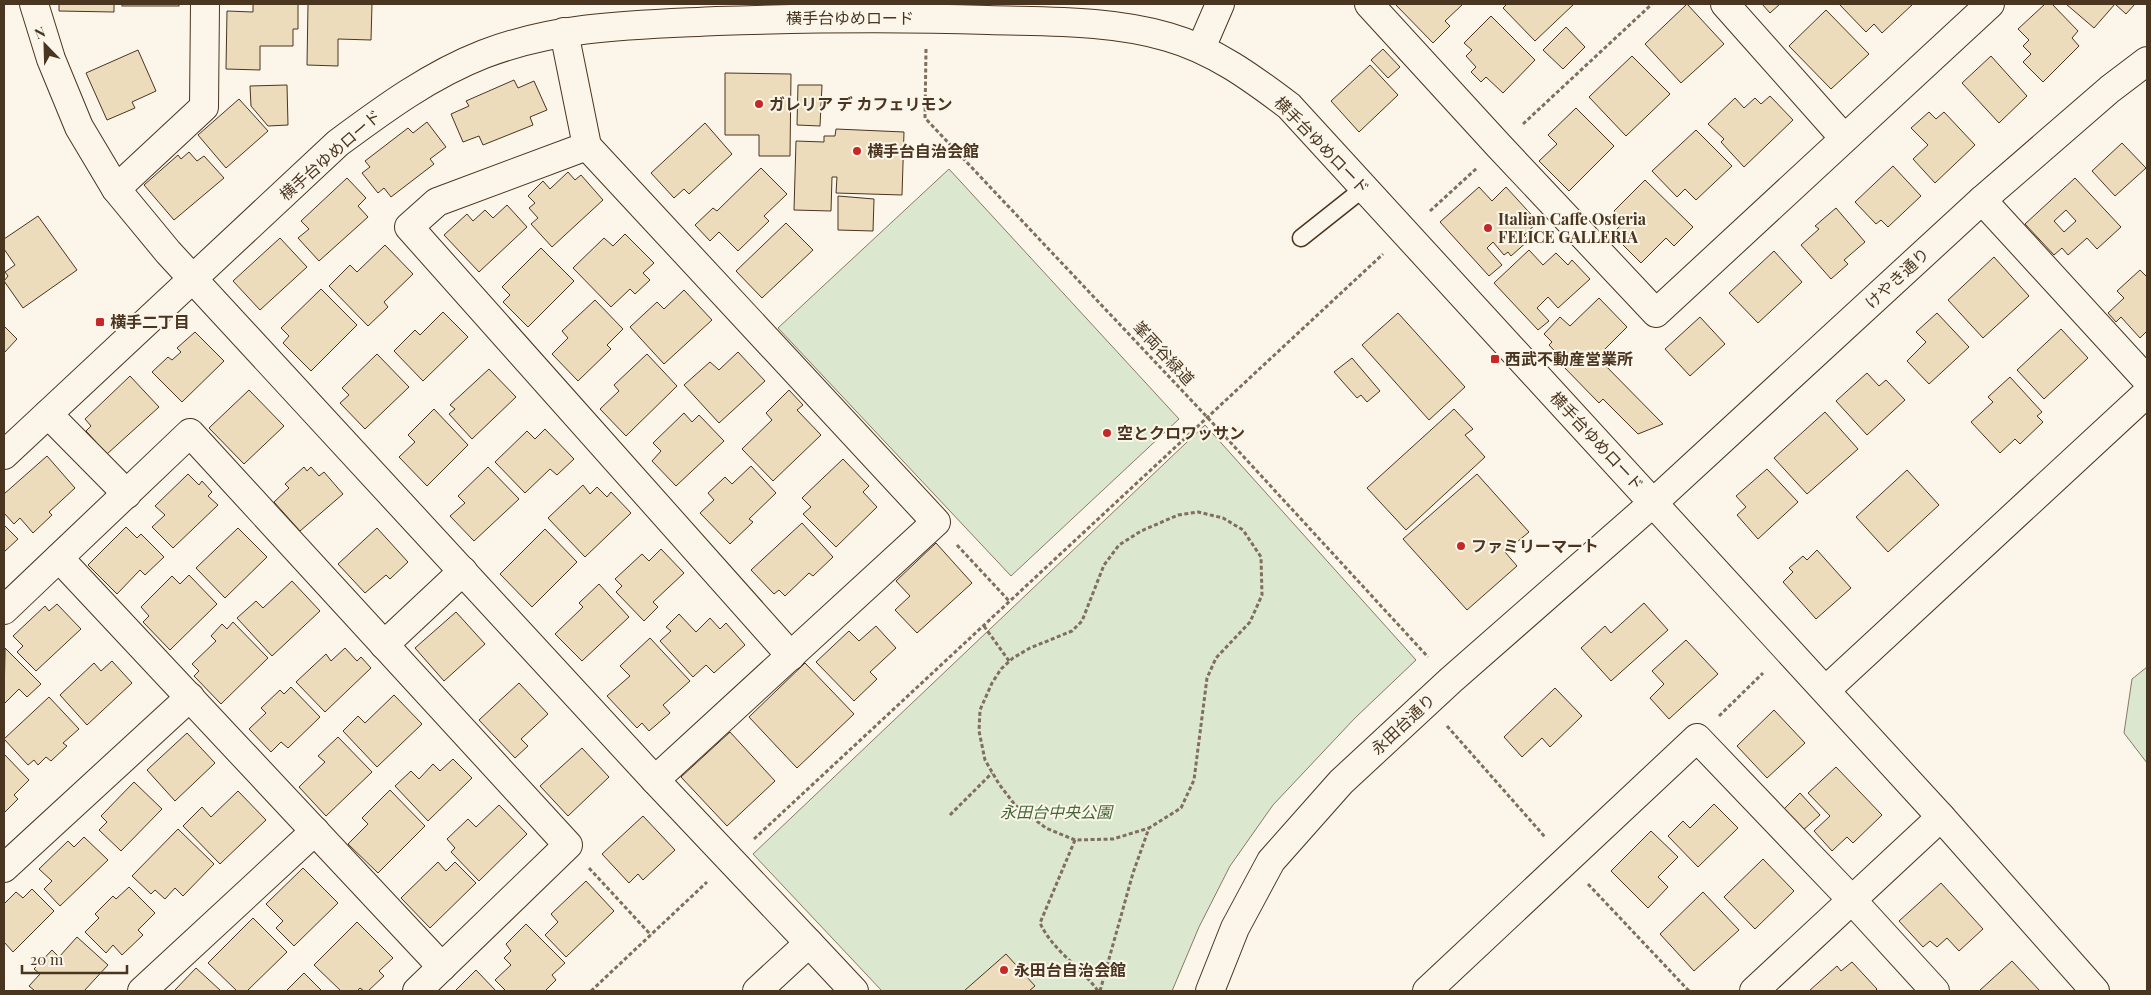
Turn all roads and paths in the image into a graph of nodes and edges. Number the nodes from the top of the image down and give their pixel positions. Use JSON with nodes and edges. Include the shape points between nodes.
{"nodes":[{"id":1,"x":34,"y":4,"type":"edge"},
{"id":2,"x":205,"y":4,"type":"edge"},
{"id":3,"x":1220,"y":4,"type":"edge"},
{"id":4,"x":1369,"y":4,"type":"edge"},
{"id":5,"x":1725,"y":4,"type":"edge"},
{"id":6,"x":1990,"y":4,"type":"edge"},
{"id":7,"x":818,"y":10,"type":"edge"},
{"id":8,"x":926,"y":18,"type":"junction"},
{"id":9,"x":564,"y":32,"type":"junction"},
{"id":10,"x":1201,"y":48,"type":"junction"},
{"id":11,"x":2147,"y":61,"type":"edge"},
{"id":12,"x":1844,"y":138,"type":"junction"},
{"id":13,"x":587,"y":146,"type":"junction"},
{"id":14,"x":1364,"y":188,"type":"junction"},
{"id":15,"x":116,"y":189,"type":"junction"},
{"id":16,"x":1982,"y":200,"type":"junction"},
{"id":17,"x":1301,"y":238,"type":"dead end"},
{"id":18,"x":192,"y":278,"type":"junction"},
{"id":19,"x":2147,"y":380,"type":"edge"},
{"id":20,"x":2147,"y":392,"type":"edge"},
{"id":21,"x":48,"y":414,"type":"junction"},
{"id":22,"x":1208,"y":418,"type":"junction"},
{"id":23,"x":4,"y":455,"type":"edge"},
{"id":24,"x":127,"y":494,"type":"junction"},
{"id":25,"x":1654,"y":502,"type":"junction"},
{"id":26,"x":936,"y":522,"type":"junction"},
{"id":27,"x":59,"y":558,"type":"junction"},
{"id":28,"x":463,"y":571,"type":"junction"},
{"id":29,"x":1010,"y":602,"type":"junction"},
{"id":30,"x":4,"y":610,"type":"edge"},
{"id":31,"x":984,"y":626,"type":"junction"},
{"id":32,"x":384,"y":645,"type":"junction"},
{"id":33,"x":791,"y":656,"type":"junction"},
{"id":34,"x":1009,"y":661,"type":"junction"},
{"id":35,"x":1763,"y":674,"type":"dead end"},
{"id":36,"x":1451,"y":680,"type":"junction"},
{"id":37,"x":1826,"y":690,"type":"junction"},
{"id":38,"x":190,"y":697,"type":"junction"},
{"id":39,"x":1447,"y":726,"type":"dead end"},
{"id":40,"x":1697,"y":738,"type":"junction"},
{"id":41,"x":992,"y":773,"type":"junction"},
{"id":42,"x":655,"y":780,"type":"junction"},
{"id":43,"x":950,"y":815,"type":"dead end"},
{"id":44,"x":1941,"y":817,"type":"junction"},
{"id":45,"x":1149,"y":828,"type":"junction"},
{"id":46,"x":315,"y":831,"type":"junction"},
{"id":47,"x":1075,"y":840,"type":"junction"},
{"id":48,"x":568,"y":845,"type":"junction"},
{"id":49,"x":732,"y":860,"type":"junction"},
{"id":50,"x":1567,"y":862,"type":"junction"},
{"id":51,"x":4,"y":868,"type":"edge"},
{"id":52,"x":1851,"y":899,"type":"junction"},
{"id":53,"x":651,"y":935,"type":"junction"},
{"id":54,"x":808,"y":943,"type":"junction"},
{"id":55,"x":442,"y":967,"type":"junction"},
{"id":56,"x":142,"y":991,"type":"edge"},
{"id":57,"x":417,"y":991,"type":"edge"},
{"id":58,"x":591,"y":991,"type":"edge"},
{"id":59,"x":757,"y":991,"type":"edge"},
{"id":60,"x":854,"y":991,"type":"edge"},
{"id":61,"x":1099,"y":991,"type":"edge"},
{"id":62,"x":1210,"y":991,"type":"edge"},
{"id":63,"x":1427,"y":991,"type":"edge"},
{"id":64,"x":1689,"y":991,"type":"edge"},
{"id":65,"x":1754,"y":991,"type":"edge"},
{"id":66,"x":1935,"y":991,"type":"edge"},
{"id":67,"x":2096,"y":991,"type":"edge"}],
"edges":[{"from":1,"to":15,"type":"street","via":[[51,59],[79,127]]},
{"from":2,"to":15,"type":"street","via":[[204,106]]},
{"from":3,"to":10,"type":"street"},
{"from":4,"to":12,"type":"street","via":[[1656,313]]},
{"from":5,"to":12,"type":"street"},
{"from":6,"to":12,"type":"street"},
{"from":7,"to":8,"type":"street","name":"横手台ゆめロード"},
{"from":7,"to":9,"type":"street","name":"横手台ゆめロード"},
{"from":8,"to":10,"type":"street","name":"横手台ゆめロード","via":[[1119,27],[1167,36]]},
{"from":8,"to":22,"type":"path","name":"峯両谷緑道","via":[[925,118]]},
{"from":9,"to":13,"type":"street"},
{"from":9,"to":18,"type":"street","name":"横手台ゆめロード","via":[[484,54],[432,79],[386,108],[338,143]]},
{"from":10,"to":14,"type":"street","name":"横手台ゆめロード","via":[[1247,74],[1289,106]]},
{"from":11,"to":16,"type":"street","name":"けやき通り"},
{"from":13,"to":26,"type":"street"},
{"from":13,"to":33,"type":"street","via":[[437,202],[409,227]]},
{"from":14,"to":17,"type":"lane"},
{"from":14,"to":25,"type":"street","name":"横手台ゆめロード"},
{"from":15,"to":18,"type":"street"},
{"from":16,"to":19,"type":"street"},
{"from":16,"to":25,"type":"street","name":"けやき通り"},
{"from":18,"to":21,"type":"street","name":"横手台ゆめロード"},
{"from":18,"to":28,"type":"street"},
{"from":20,"to":37,"type":"street"},
{"from":21,"to":23,"type":"street","name":"横手台ゆめロード"},
{"from":21,"to":24,"type":"street"},
{"from":22,"to":29,"type":"path"},
{"from":22,"to":36,"type":"path","name":"峯両谷緑道"},
{"from":24,"to":27,"type":"street"},
{"from":24,"to":32,"type":"street","via":[[190,433]]},
{"from":25,"to":36,"type":"street","name":"永田台通り"},
{"from":25,"to":37,"type":"street","name":"横手台ゆめロード"},
{"from":26,"to":29,"type":"path"},
{"from":26,"to":33,"type":"street"},
{"from":27,"to":30,"type":"street"},
{"from":27,"to":38,"type":"street"},
{"from":28,"to":32,"type":"street"},
{"from":28,"to":42,"type":"street"},
{"from":29,"to":31,"type":"path"},
{"from":31,"to":34,"type":"path"},
{"from":31,"to":49,"type":"path"},
{"from":32,"to":48,"type":"street"},
{"from":33,"to":42,"type":"street"},
{"from":34,"to":41,"type":"path","via":[[992,683],[980,710],[979,731],[985,760]]},
{"from":34,"to":45,"type":"path","via":[[1030,648],[1072,631],[1082,621],[1104,565],[1119,545],[1141,531],[1178,515],[1198,512],[1223,518],[1243,530],[1262,557],[1262,595],[1250,622],[1216,658],[1206,678],[1194,780],[1188,794],[1180,808]]},
{"from":35,"to":40,"type":"path"},
{"from":36,"to":62,"type":"street","name":"永田台通り","via":[[1341,782],[1271,861],[1235,928]]},
{"from":37,"to":44,"type":"street","name":"横手台ゆめロード"},
{"from":38,"to":46,"type":"street"},
{"from":38,"to":51,"type":"street"},
{"from":39,"to":50,"type":"path"},
{"from":40,"to":50,"type":"street"},
{"from":40,"to":52,"type":"street"},
{"from":41,"to":43,"type":"path"},
{"from":41,"to":47,"type":"path","via":[[1015,805],[1046,828]]},
{"from":42,"to":49,"type":"street"},
{"from":44,"to":52,"type":"street"},
{"from":44,"to":67,"type":"street","name":"横手台ゆめロード"},
{"from":45,"to":47,"type":"path","via":[[1113,838]]},
{"from":45,"to":61,"type":"path"},
{"from":46,"to":55,"type":"street"},
{"from":46,"to":56,"type":"street"},
{"from":47,"to":61,"type":"path","via":[[1040,923],[1047,938]]},
{"from":48,"to":53,"type":"path"},
{"from":48,"to":55,"type":"street"},
{"from":49,"to":53,"type":"path"},
{"from":49,"to":54,"type":"street"},
{"from":50,"to":63,"type":"street"},
{"from":50,"to":64,"type":"path"},
{"from":52,"to":65,"type":"street"},
{"from":52,"to":66,"type":"street"},
{"from":53,"to":58,"type":"path"},
{"from":54,"to":59,"type":"street"},
{"from":54,"to":60,"type":"street"},
{"from":55,"to":57,"type":"street"}]}
